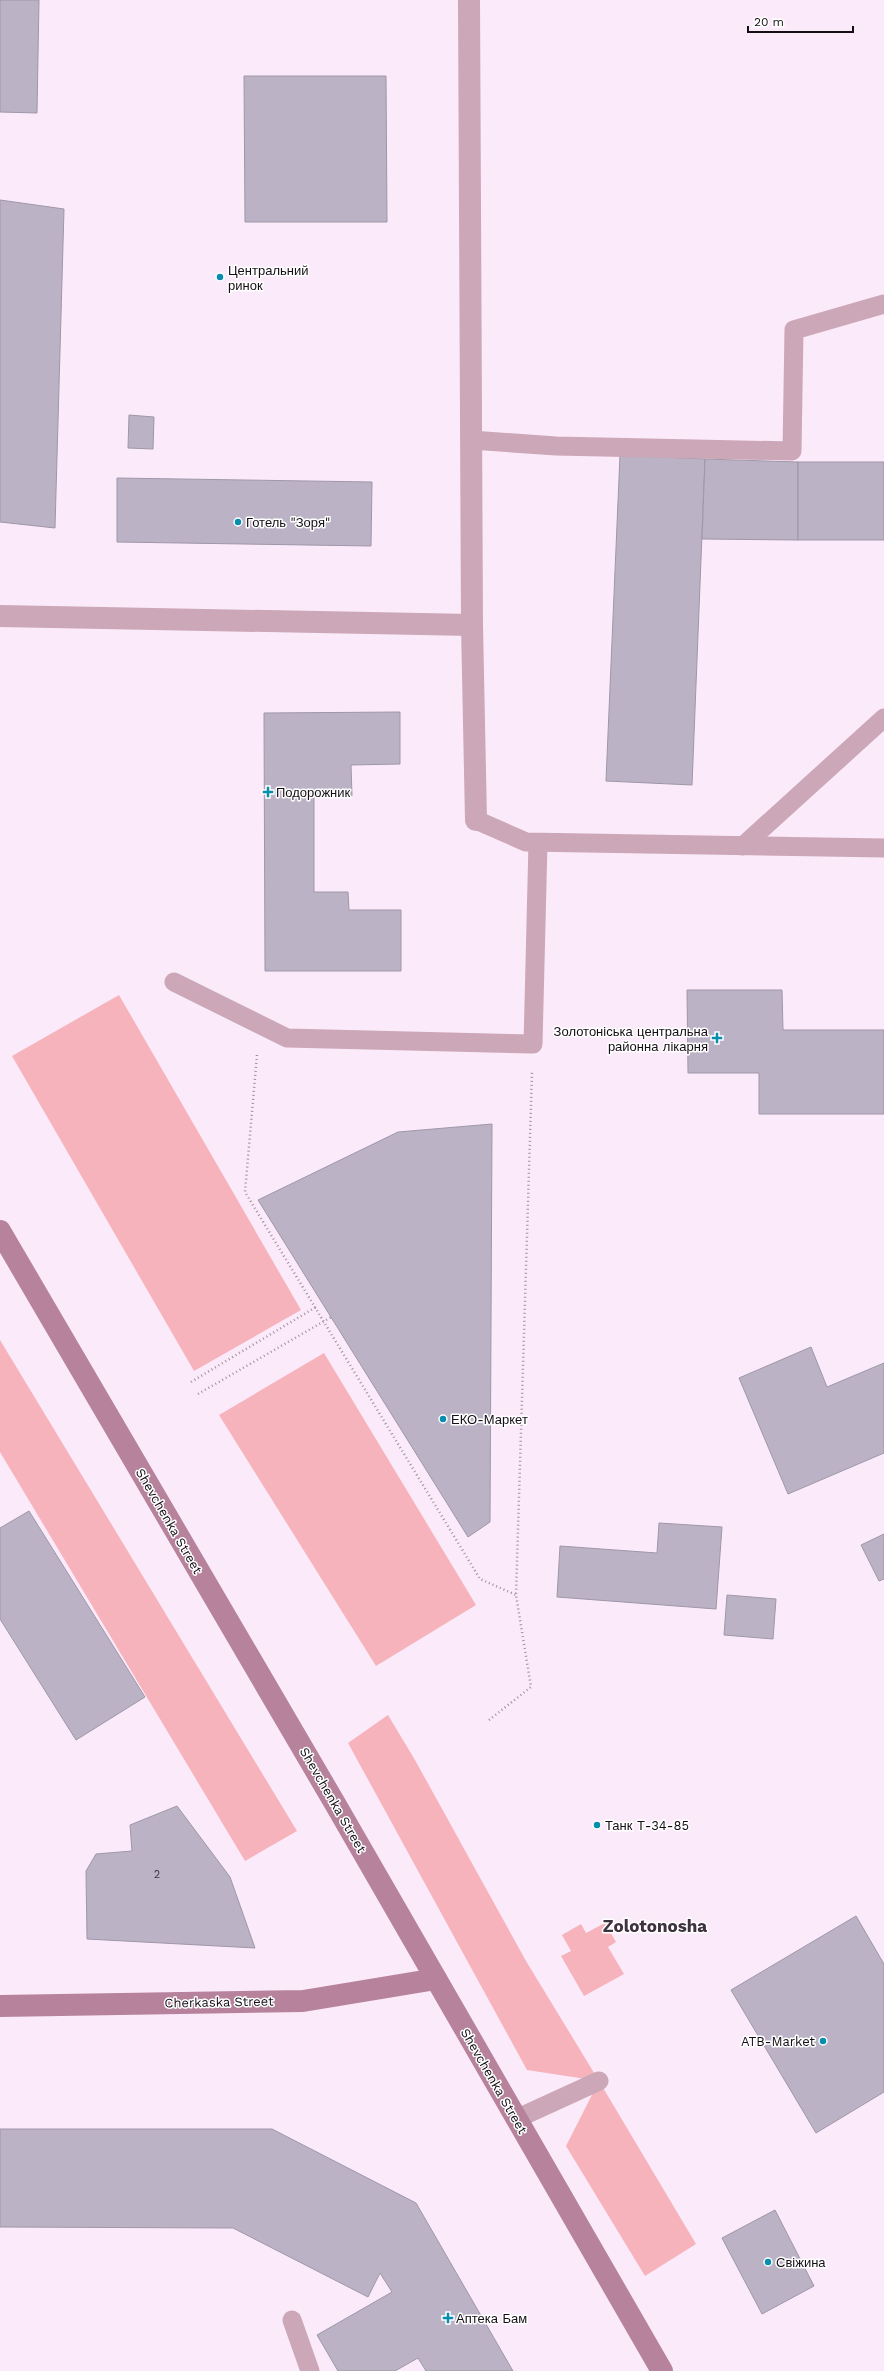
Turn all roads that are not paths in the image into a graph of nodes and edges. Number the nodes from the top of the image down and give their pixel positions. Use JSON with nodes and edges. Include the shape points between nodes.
{"nodes":[{"id":1,"x":469,"y":0,"type":"edge"},
{"id":2,"x":884,"y":304,"type":"edge"},
{"id":3,"x":471,"y":440,"type":"junction"},
{"id":4,"x":0,"y":616,"type":"edge"},
{"id":5,"x":472,"y":625,"type":"junction"},
{"id":6,"x":884,"y":718,"type":"edge"},
{"id":7,"x":476,"y":820,"type":"joint"},
{"id":8,"x":538,"y":843,"type":"junction"},
{"id":9,"x":743,"y":846,"type":"junction"},
{"id":10,"x":884,"y":848,"type":"edge"},
{"id":11,"x":174,"y":982,"type":"dead end"},
{"id":12,"x":0,"y":1232,"type":"edge"},
{"id":13,"x":436,"y":1979,"type":"junction"},
{"id":14,"x":0,"y":2006,"type":"edge"},
{"id":15,"x":599,"y":2081,"type":"dead end"},
{"id":16,"x":516,"y":2119,"type":"junction"},
{"id":17,"x":292,"y":2320,"type":"dead end"},
{"id":18,"x":310,"y":2371,"type":"edge"},
{"id":19,"x":662,"y":2371,"type":"edge"}],
"edges":[{"from":1,"to":3,"type":"street"},
{"from":2,"to":3,"type":"lane","via":[[794,330],[792,451],[556,446]]},
{"from":3,"to":5,"type":"street"},
{"from":4,"to":5,"type":"street"},
{"from":5,"to":7,"type":"street"},
{"from":6,"to":9,"type":"lane"},
{"from":7,"to":8,"type":"lane","via":[[526,842]]},
{"from":8,"to":9,"type":"lane"},
{"from":8,"to":11,"type":"lane","via":[[533,1044],[287,1038]]},
{"from":9,"to":10,"type":"lane"},
{"from":12,"to":13,"type":"main road","name":"Shevchenka Street"},
{"from":13,"to":14,"type":"main road","name":"Cherkaska Street","via":[[302,2001]]},
{"from":13,"to":16,"type":"main road","name":"Shevchenka Street"},
{"from":15,"to":16,"type":"lane"},
{"from":16,"to":19,"type":"main road","name":"Shevchenka Street"},
{"from":17,"to":18,"type":"lane"}]}
